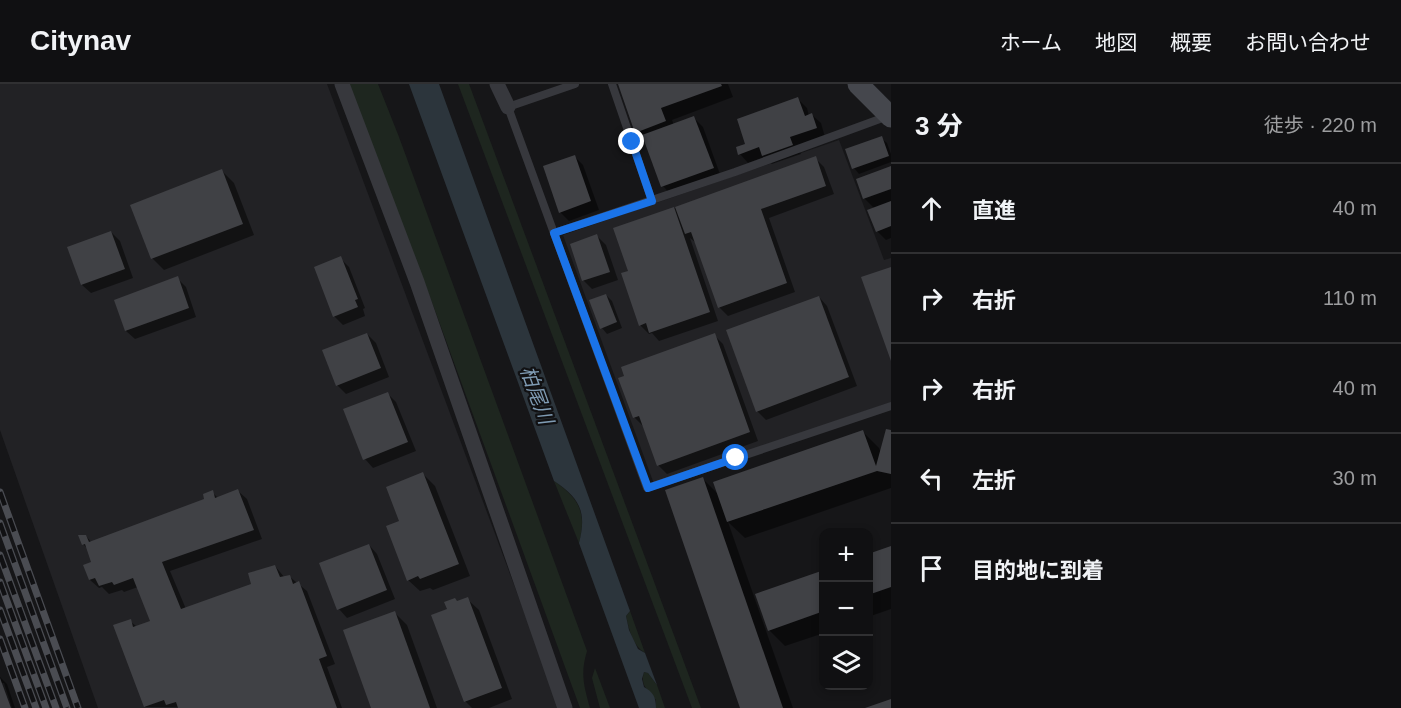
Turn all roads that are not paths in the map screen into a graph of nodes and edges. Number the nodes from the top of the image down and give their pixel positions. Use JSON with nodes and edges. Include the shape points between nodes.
{"nodes":[{"id":1,"x":342,"y":84,"type":"edge"},
{"id":2,"x":497,"y":84,"type":"edge"},
{"id":3,"x":575,"y":84,"type":"edge"},
{"id":4,"x":612,"y":84,"type":"edge"},
{"id":5,"x":858,"y":84,"type":"edge"},
{"id":6,"x":508,"y":107,"type":"junction"},
{"id":7,"x":890,"y":116,"type":"edge"},
{"id":8,"x":652,"y":201,"type":"junction"},
{"id":9,"x":554,"y":233,"type":"junction"},
{"id":10,"x":891,"y":406,"type":"edge"},
{"id":11,"x":565,"y":708,"type":"edge"}],
"edges":[{"from":1,"to":11,"type":"street","via":[[417,282]]},
{"from":2,"to":6,"type":"street"},
{"from":3,"to":6,"type":"lane"},
{"from":4,"to":8,"type":"lane"},
{"from":5,"to":7,"type":"street"},
{"from":6,"to":9,"type":"lane"},
{"from":7,"to":8,"type":"lane"},
{"from":8,"to":9,"type":"lane"},
{"from":9,"to":10,"type":"lane","via":[[648,488]]}]}
